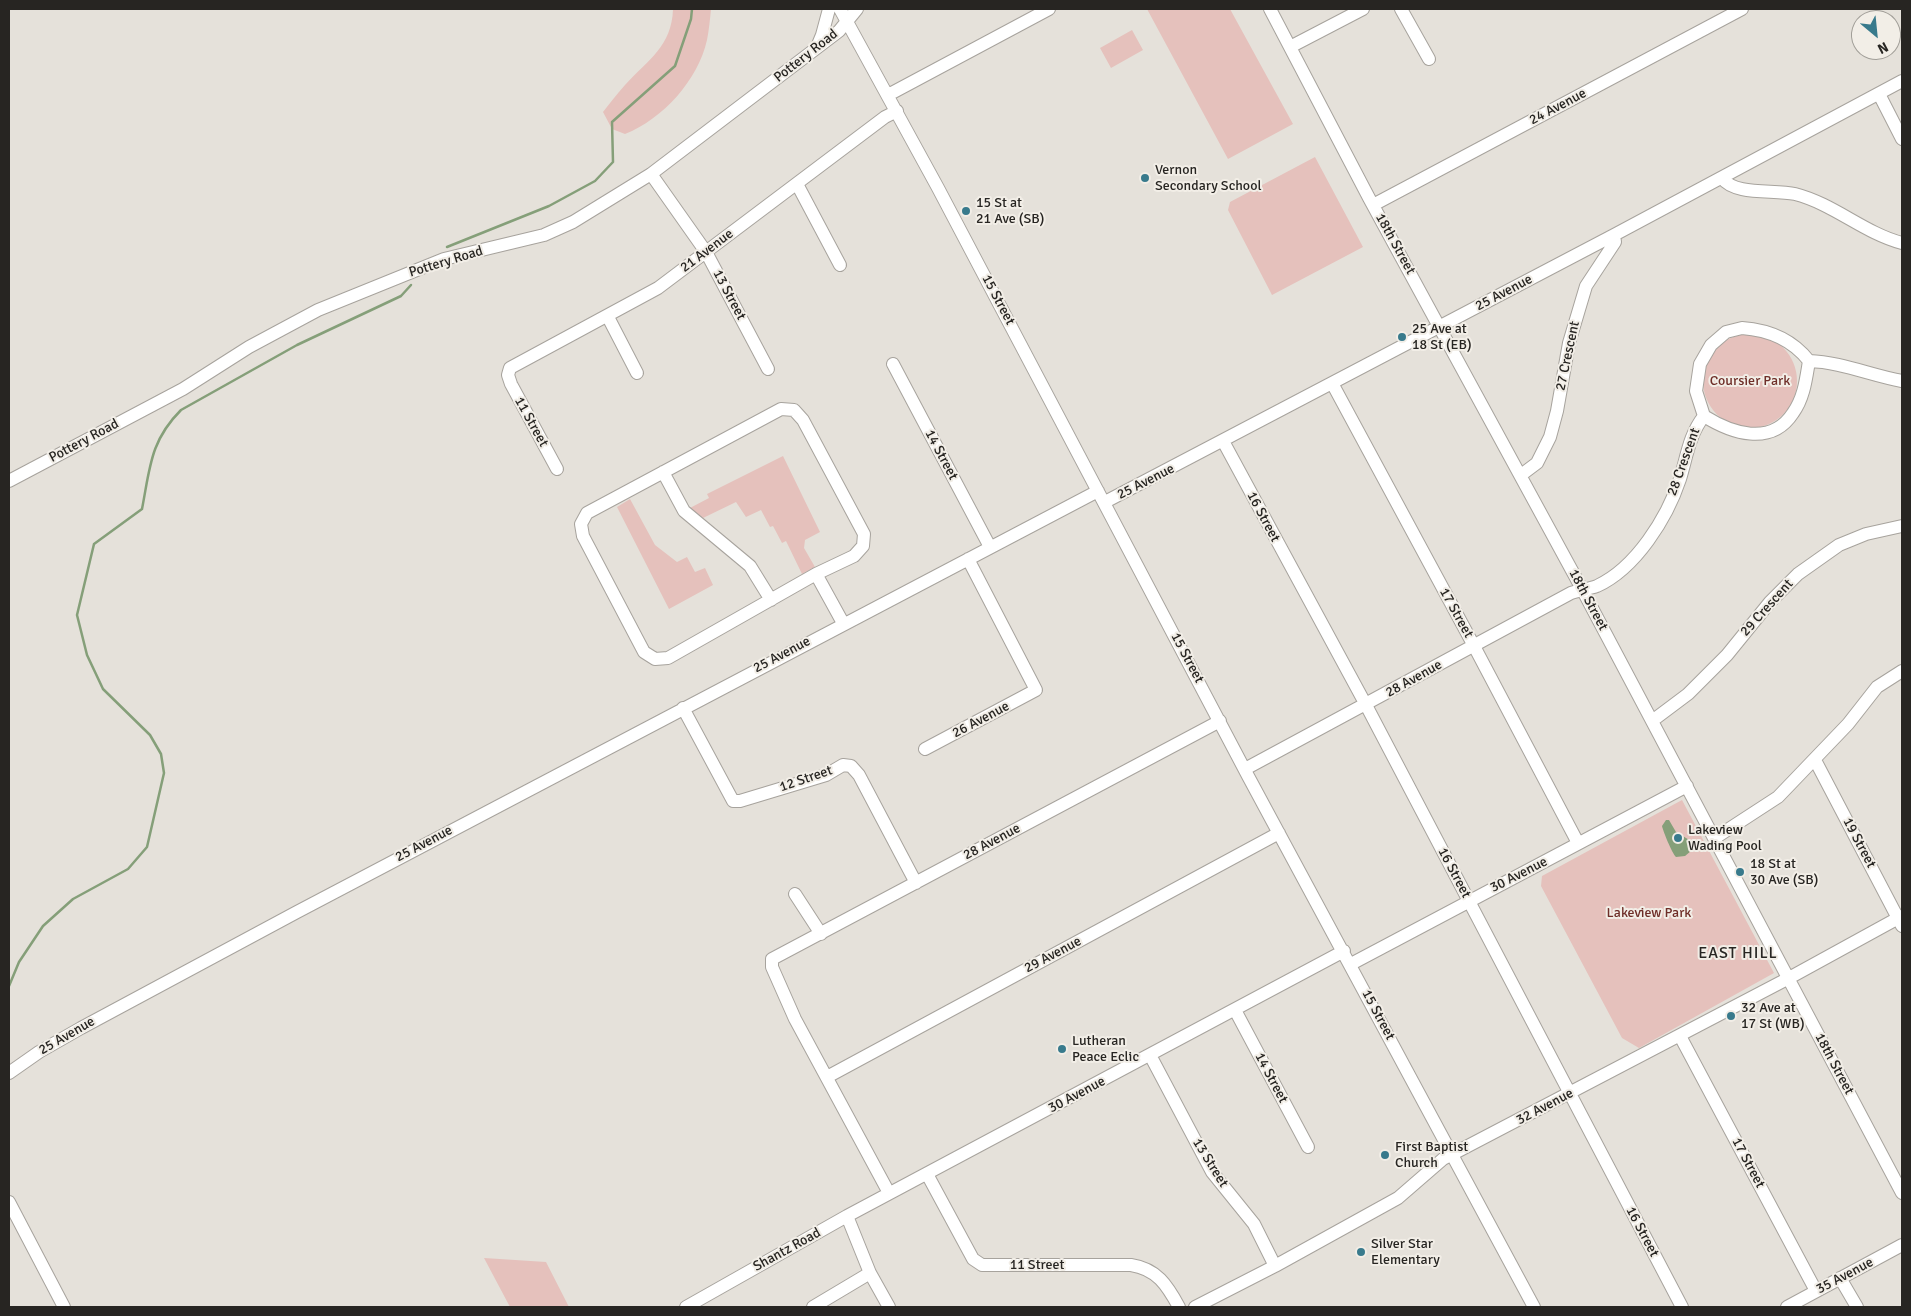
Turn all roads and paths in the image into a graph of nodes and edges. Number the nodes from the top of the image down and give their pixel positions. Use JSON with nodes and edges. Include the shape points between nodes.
{"nodes":[{"id":1,"x":829,"y":9,"type":"edge"},
{"id":2,"x":840,"y":9,"type":"edge"},
{"id":3,"x":857,"y":9,"type":"edge"},
{"id":4,"x":1050,"y":9,"type":"edge"},
{"id":5,"x":1270,"y":9,"type":"edge"},
{"id":6,"x":1363,"y":9,"type":"edge"},
{"id":7,"x":1401,"y":9,"type":"edge"},
{"id":8,"x":1742,"y":9,"type":"edge"},
{"id":9,"x":847,"y":22,"type":"junction"},
{"id":10,"x":1290,"y":47,"type":"junction"},
{"id":11,"x":816,"y":49,"type":"junction"},
{"id":12,"x":1429,"y":59,"type":"dead end"},
{"id":13,"x":1902,"y":81,"type":"edge"},
{"id":14,"x":1879,"y":94,"type":"junction"},
{"id":15,"x":888,"y":95,"type":"junction"},
{"id":16,"x":897,"y":111,"type":"junction"},
{"id":17,"x":1902,"y":139,"type":"edge"},
{"id":18,"x":651,"y":174,"type":"junction"},
{"id":19,"x":1722,"y":178,"type":"junction"},
{"id":20,"x":797,"y":184,"type":"junction"},
{"id":21,"x":1373,"y":205,"type":"junction"},
{"id":22,"x":1614,"y":236,"type":"junction"},
{"id":23,"x":1902,"y":243,"type":"edge"},
{"id":24,"x":706,"y":252,"type":"junction"},
{"id":25,"x":840,"y":264,"type":"dead end"},
{"id":26,"x":608,"y":317,"type":"junction"},
{"id":27,"x":1440,"y":327,"type":"junction"},
{"id":28,"x":1808,"y":361,"type":"junction"},
{"id":29,"x":893,"y":364,"type":"dead end"},
{"id":30,"x":768,"y":369,"type":"dead end"},
{"id":31,"x":638,"y":373,"type":"dead end"},
{"id":32,"x":508,"y":375,"type":"joint"},
{"id":33,"x":1902,"y":381,"type":"edge"},
{"id":34,"x":1332,"y":383,"type":"junction"},
{"id":35,"x":1704,"y":416,"type":"junction"},
{"id":36,"x":1223,"y":441,"type":"junction"},
{"id":37,"x":557,"y":469,"type":"dead end"},
{"id":38,"x":663,"y":472,"type":"junction"},
{"id":39,"x":1521,"y":475,"type":"junction"},
{"id":40,"x":9,"y":481,"type":"edge"},
{"id":41,"x":1098,"y":491,"type":"junction"},
{"id":42,"x":1105,"y":502,"type":"junction"},
{"id":43,"x":1902,"y":526,"type":"edge"},
{"id":44,"x":990,"y":547,"type":"junction"},
{"id":45,"x":968,"y":559,"type":"junction"},
{"id":46,"x":816,"y":574,"type":"junction"},
{"id":47,"x":1582,"y":589,"type":"junction"},
{"id":48,"x":771,"y":600,"type":"junction"},
{"id":49,"x":843,"y":623,"type":"junction"},
{"id":50,"x":1474,"y":646,"type":"junction"},
{"id":51,"x":1902,"y":671,"type":"edge"},
{"id":52,"x":1366,"y":705,"type":"junction"},
{"id":53,"x":683,"y":708,"type":"junction"},
{"id":54,"x":1220,"y":721,"type":"junction"},
{"id":55,"x":1652,"y":721,"type":"junction"},
{"id":56,"x":925,"y":749,"type":"dead end"},
{"id":57,"x":1815,"y":760,"type":"junction"},
{"id":58,"x":1245,"y":769,"type":"junction"},
{"id":59,"x":1687,"y":786,"type":"junction"},
{"id":60,"x":1279,"y":833,"type":"junction"},
{"id":61,"x":1715,"y":838,"type":"junction"},
{"id":62,"x":1578,"y":844,"type":"junction"},
{"id":63,"x":916,"y":883,"type":"junction"},
{"id":64,"x":795,"y":894,"type":"dead end"},
{"id":65,"x":1468,"y":900,"type":"junction"},
{"id":66,"x":1901,"y":920,"type":"edge"},
{"id":67,"x":821,"y":934,"type":"junction"},
{"id":68,"x":1344,"y":952,"type":"junction"},
{"id":69,"x":1351,"y":964,"type":"junction"},
{"id":70,"x":1789,"y":978,"type":"junction"},
{"id":71,"x":1235,"y":1010,"type":"junction"},
{"id":72,"x":1680,"y":1036,"type":"junction"},
{"id":73,"x":1150,"y":1055,"type":"junction"},
{"id":74,"x":9,"y":1073,"type":"edge"},
{"id":75,"x":827,"y":1077,"type":"junction"},
{"id":76,"x":1570,"y":1094,"type":"junction"},
{"id":77,"x":1308,"y":1147,"type":"dead end"},
{"id":78,"x":1452,"y":1155,"type":"junction"},
{"id":79,"x":928,"y":1174,"type":"junction"},
{"id":80,"x":1902,"y":1193,"type":"edge"},
{"id":81,"x":889,"y":1194,"type":"junction"},
{"id":82,"x":9,"y":1202,"type":"edge"},
{"id":83,"x":847,"y":1216,"type":"junction"},
{"id":84,"x":1902,"y":1245,"type":"edge"},
{"id":85,"x":1275,"y":1266,"type":"junction"},
{"id":86,"x":870,"y":1274,"type":"junction"},
{"id":87,"x":1840,"y":1278,"type":"junction"},
{"id":88,"x":1816,"y":1291,"type":"junction"},
{"id":89,"x":64,"y":1307,"type":"edge"},
{"id":90,"x":686,"y":1307,"type":"edge"},
{"id":91,"x":813,"y":1307,"type":"edge"},
{"id":92,"x":889,"y":1307,"type":"edge"},
{"id":93,"x":1179,"y":1307,"type":"edge"},
{"id":94,"x":1195,"y":1307,"type":"edge"},
{"id":95,"x":1533,"y":1307,"type":"edge"},
{"id":96,"x":1682,"y":1307,"type":"edge"},
{"id":97,"x":1787,"y":1307,"type":"edge"},
{"id":98,"x":1857,"y":1307,"type":"edge"}],
"edges":[{"from":1,"to":11,"type":"street"},
{"from":2,"to":9,"type":"street","name":"15 Street"},
{"from":3,"to":9,"type":"street","name":"Pottery Road"},
{"from":4,"to":15,"type":"street"},
{"from":5,"to":10,"type":"street","name":"18th Street"},
{"from":6,"to":10,"type":"street"},
{"from":7,"to":12,"type":"street"},
{"from":8,"to":21,"type":"street","name":"24 Avenue"},
{"from":9,"to":11,"type":"street","name":"Pottery Road"},
{"from":9,"to":15,"type":"street","name":"15 Street"},
{"from":10,"to":21,"type":"street","name":"18th Street"},
{"from":11,"to":18,"type":"street","name":"Pottery Road"},
{"from":13,"to":14,"type":"street","name":"25 Avenue"},
{"from":14,"to":17,"type":"street"},
{"from":14,"to":19,"type":"street","name":"25 Avenue"},
{"from":15,"to":16,"type":"street","name":"15 Street"},
{"from":16,"to":20,"type":"street","name":"21 Avenue"},
{"from":16,"to":41,"type":"street","name":"15 Street"},
{"from":18,"to":24,"type":"street","name":"13 Street"},
{"from":18,"to":40,"type":"street","name":"Pottery Road","via":[[573,222],[544,235],[444,259],[318,310],[249,347],[183,389]]},
{"from":19,"to":22,"type":"street","name":"25 Avenue"},
{"from":19,"to":23,"type":"street","via":[[1734,188],[1794,194],[1819,203],[1885,238]]},
{"from":20,"to":24,"type":"street","name":"21 Avenue"},
{"from":20,"to":25,"type":"street"},
{"from":21,"to":27,"type":"street","name":"18th Street"},
{"from":22,"to":27,"type":"street","name":"25 Avenue"},
{"from":22,"to":39,"type":"street","name":"27 Crescent","via":[[1615,242],[1586,286],[1576,316],[1550,437],[1536,463]]},
{"from":24,"to":26,"type":"street","name":"21 Avenue","via":[[658,288]]},
{"from":24,"to":30,"type":"street","name":"13 Street"},
{"from":26,"to":31,"type":"street"},
{"from":26,"to":32,"type":"street","name":"21 Avenue","via":[[510,368]]},
{"from":27,"to":34,"type":"street","name":"25 Avenue"},
{"from":27,"to":39,"type":"street","name":"18th Street"},
{"from":28,"to":33,"type":"street","via":[[1827,362]]},
{"from":28,"to":35,"type":"street","name":"28 Crescent","via":[[1804,388],[1793,414],[1778,427],[1762,434],[1743,434],[1723,428]]},
{"from":28,"to":35,"type":"street","name":"28 Crescent","via":[[1798,348],[1762,329],[1742,328],[1726,332],[1711,345],[1700,364],[1696,391]]},
{"from":29,"to":44,"type":"street","name":"14 Street"},
{"from":32,"to":37,"type":"street","name":"11 Street"},
{"from":34,"to":36,"type":"street","name":"25 Avenue"},
{"from":34,"to":50,"type":"street","name":"17 Street"},
{"from":35,"to":47,"type":"street","name":"28 Crescent","via":[[1693,430],[1679,482],[1669,504],[1646,541],[1625,566],[1596,586]]},
{"from":36,"to":42,"type":"street","name":"25 Avenue"},
{"from":36,"to":52,"type":"street","name":"16 Street"},
{"from":38,"to":46,"type":"street","via":[[782,409],[794,410],[803,420],[864,534],[863,546],[854,556]]},
{"from":38,"to":48,"type":"street","via":[[684,511],[750,566]]},
{"from":38,"to":48,"type":"street","via":[[587,512],[581,524],[583,536],[644,652],[655,659],[668,658]]},
{"from":39,"to":47,"type":"street","name":"18th Street"},
{"from":41,"to":42,"type":"street","name":"15 Street"},
{"from":41,"to":44,"type":"street","name":"25 Avenue"},
{"from":42,"to":54,"type":"street","name":"15 Street"},
{"from":43,"to":55,"type":"street","name":"29 Crescent","via":[[1866,534],[1839,545],[1798,574],[1770,602],[1727,655],[1688,694]]},
{"from":44,"to":45,"type":"street","name":"25 Avenue"},
{"from":45,"to":49,"type":"street","name":"25 Avenue"},
{"from":45,"to":56,"type":"street","name":"26 Avenue","via":[[1036,690]]},
{"from":46,"to":48,"type":"street"},
{"from":46,"to":49,"type":"street"},
{"from":47,"to":50,"type":"street","name":"28 Avenue"},
{"from":47,"to":55,"type":"street","name":"18th Street"},
{"from":49,"to":53,"type":"street","name":"25 Avenue"},
{"from":50,"to":52,"type":"street","name":"28 Avenue"},
{"from":50,"to":62,"type":"street","name":"17 Street"},
{"from":51,"to":57,"type":"street","via":[[1877,687]]},
{"from":52,"to":58,"type":"street","name":"28 Avenue"},
{"from":52,"to":65,"type":"street","name":"16 Street"},
{"from":53,"to":63,"type":"street","name":"12 Street","via":[[732,801],[826,775],[843,765],[851,766],[859,775]]},
{"from":53,"to":74,"type":"street","name":"25 Avenue","via":[[82,1028]]},
{"from":54,"to":58,"type":"street","name":"15 Street"},
{"from":54,"to":63,"type":"street","name":"28 Avenue"},
{"from":55,"to":59,"type":"street","name":"18th Street"},
{"from":57,"to":61,"type":"street","via":[[1778,797]]},
{"from":57,"to":66,"type":"street","name":"19 Street"},
{"from":58,"to":60,"type":"street","name":"15 Street"},
{"from":59,"to":61,"type":"street","name":"18th Street"},
{"from":59,"to":62,"type":"street","name":"30 Avenue"},
{"from":60,"to":68,"type":"street","name":"15 Street"},
{"from":60,"to":75,"type":"street","name":"29 Avenue"},
{"from":61,"to":70,"type":"street","name":"18th Street"},
{"from":62,"to":65,"type":"street","name":"30 Avenue"},
{"from":63,"to":67,"type":"street","name":"28 Avenue"},
{"from":64,"to":67,"type":"street"},
{"from":65,"to":69,"type":"street","name":"30 Avenue"},
{"from":65,"to":76,"type":"street","name":"16 Street"},
{"from":66,"to":70,"type":"street","name":"32 Avenue"},
{"from":67,"to":75,"type":"street","name":"28 Avenue","via":[[772,959],[772,967],[795,1019]]},
{"from":68,"to":69,"type":"street","name":"15 Street"},
{"from":68,"to":71,"type":"street","name":"30 Avenue"},
{"from":69,"to":78,"type":"street","name":"15 Street"},
{"from":70,"to":72,"type":"street","name":"32 Avenue"},
{"from":70,"to":80,"type":"street","name":"18th Street"},
{"from":71,"to":73,"type":"street","name":"30 Avenue"},
{"from":71,"to":77,"type":"street","name":"14 Street"},
{"from":72,"to":76,"type":"street","name":"32 Avenue"},
{"from":72,"to":88,"type":"street","name":"17 Street"},
{"from":73,"to":79,"type":"street","name":"30 Avenue"},
{"from":73,"to":85,"type":"street","name":"13 Street","via":[[1212,1172],[1254,1224]]},
{"from":75,"to":81,"type":"street"},
{"from":76,"to":78,"type":"street","name":"32 Avenue"},
{"from":76,"to":96,"type":"street","name":"16 Street"},
{"from":78,"to":85,"type":"street","name":"32 Avenue","via":[[1398,1198]]},
{"from":78,"to":95,"type":"street","name":"15 Street"},
{"from":79,"to":81,"type":"street","name":"30 Avenue"},
{"from":79,"to":93,"type":"street","name":"11 Street","via":[[973,1259],[982,1265],[1131,1265],[1146,1268],[1160,1278]]},
{"from":81,"to":83,"type":"street","name":"Shantz Road"},
{"from":82,"to":89,"type":"street"},
{"from":83,"to":86,"type":"street"},
{"from":83,"to":90,"type":"street","name":"Shantz Road"},
{"from":84,"to":87,"type":"street","name":"35 Avenue"},
{"from":85,"to":94,"type":"street","name":"32 Avenue"},
{"from":86,"to":91,"type":"street"},
{"from":86,"to":92,"type":"street"},
{"from":87,"to":88,"type":"street","name":"35 Avenue"},
{"from":87,"to":98,"type":"street"},
{"from":88,"to":97,"type":"street","name":"35 Avenue"}]}
